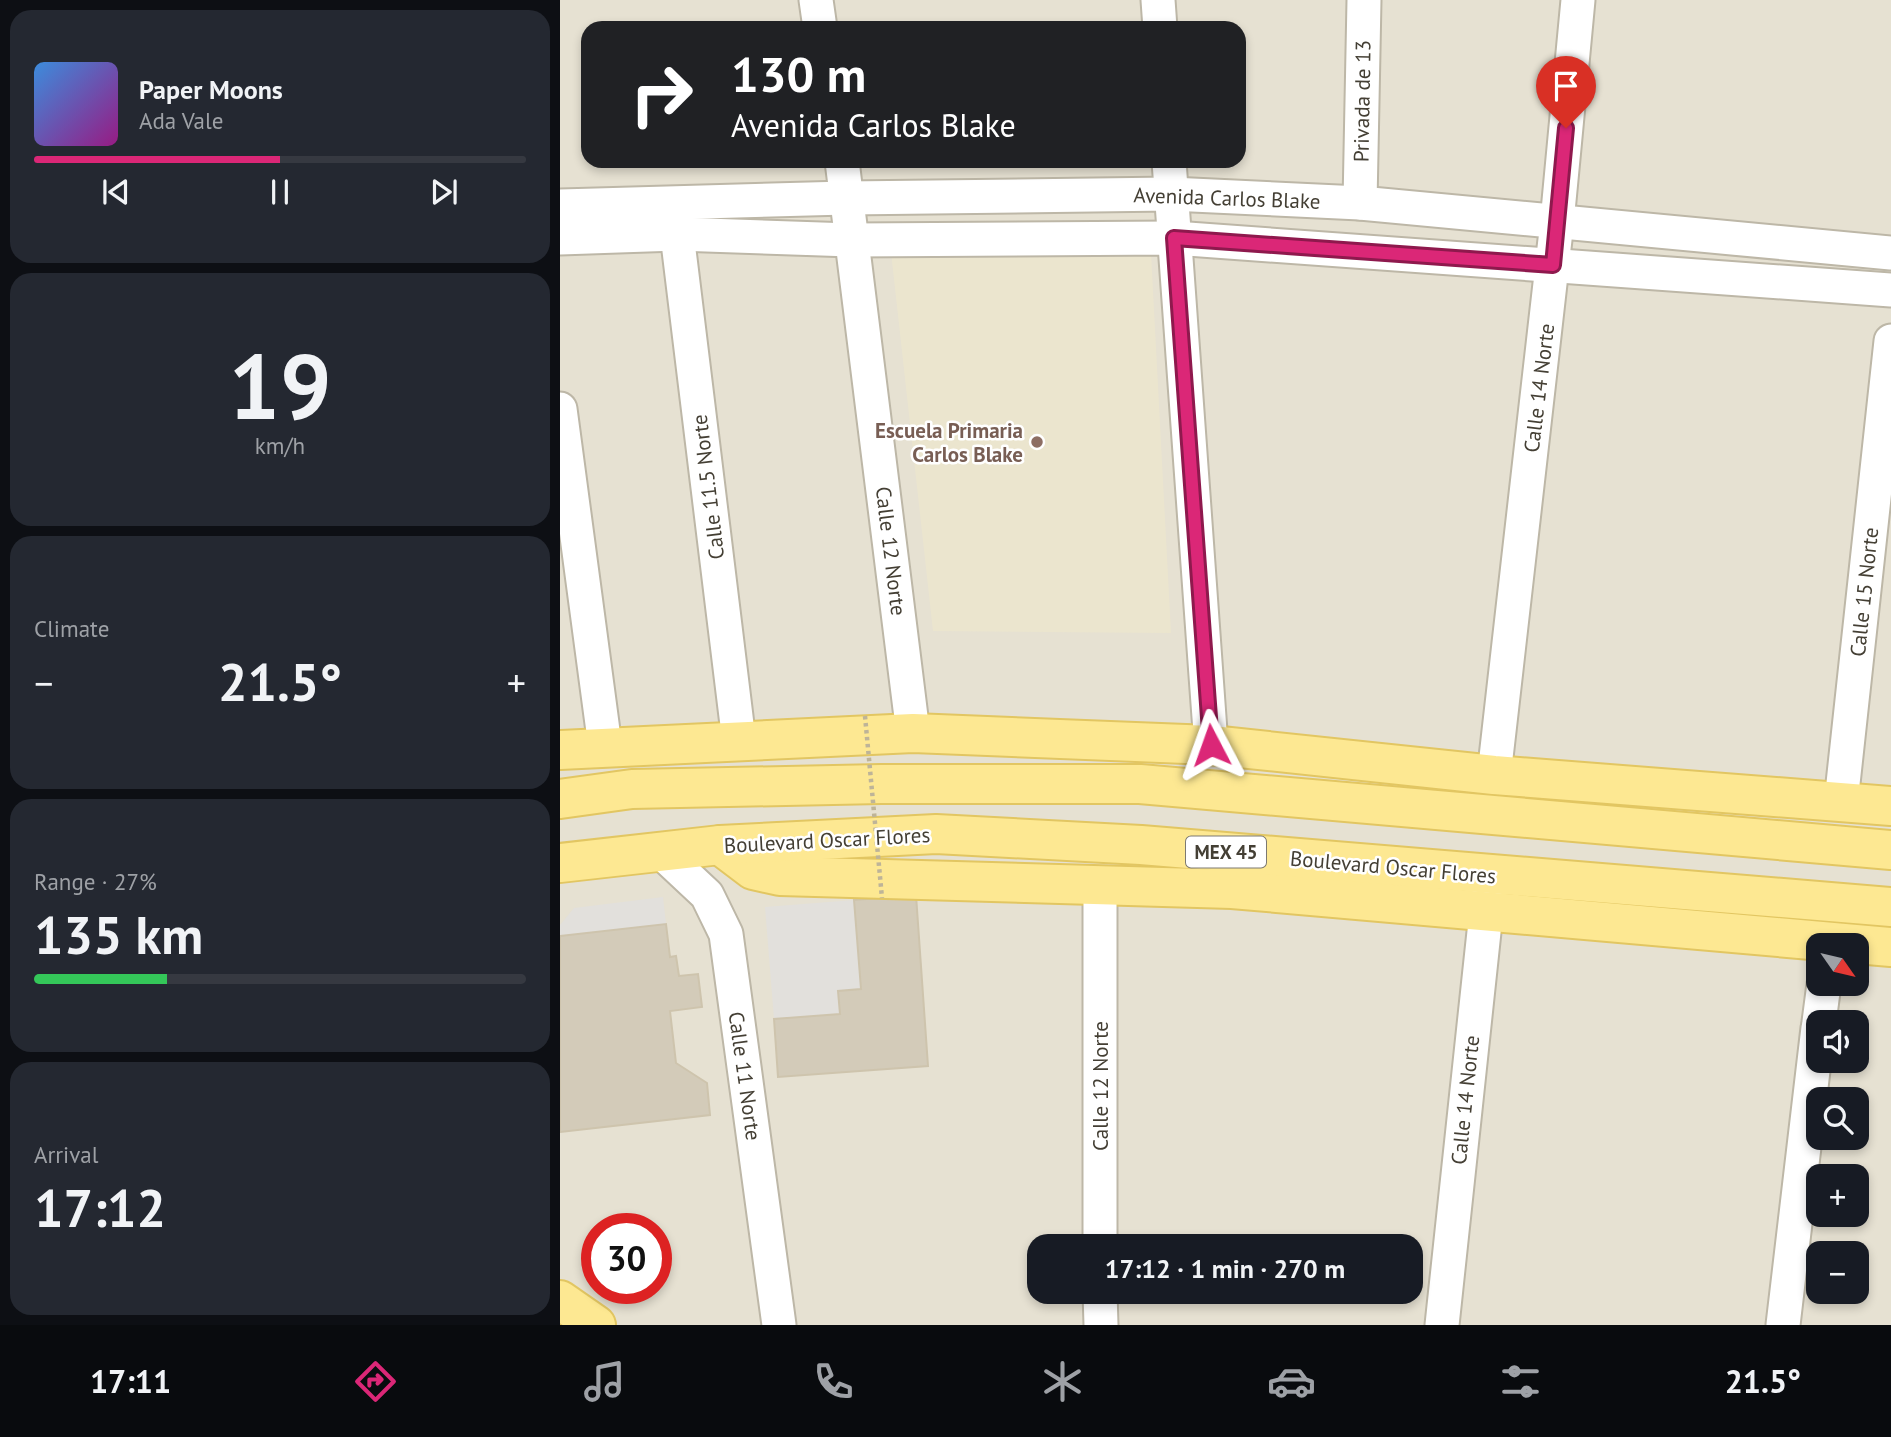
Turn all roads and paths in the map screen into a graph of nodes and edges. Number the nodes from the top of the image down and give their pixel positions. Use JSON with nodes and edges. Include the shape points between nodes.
{"nodes":[{"id":1,"x":816,"y":0,"type":"edge"},
{"id":2,"x":1158,"y":0,"type":"edge"},
{"id":3,"x":1364,"y":0,"type":"edge"},
{"id":4,"x":1578,"y":0,"type":"edge"},
{"id":5,"x":819,"y":21,"type":"edge"},
{"id":6,"x":1160,"y":21,"type":"edge"},
{"id":7,"x":843,"y":168,"type":"edge"},
{"id":8,"x":1169,"y":168,"type":"edge"},
{"id":9,"x":1171,"y":194,"type":"junction"},
{"id":10,"x":846,"y":198,"type":"junction"},
{"id":11,"x":1360,"y":203,"type":"junction"},
{"id":12,"x":560,"y":206,"type":"edge"},
{"id":13,"x":1557,"y":222,"type":"junction"},
{"id":14,"x":677,"y":234,"type":"junction"},
{"id":15,"x":1174,"y":238,"type":"junction"},
{"id":16,"x":560,"y":239,"type":"edge"},
{"id":17,"x":851,"y":240,"type":"junction"},
{"id":18,"x":1891,"y":253,"type":"edge"},
{"id":19,"x":1553,"y":265,"type":"junction"},
{"id":20,"x":1891,"y":290,"type":"edge"},
{"id":21,"x":1891,"y":341,"type":"edge"},
{"id":22,"x":560,"y":409,"type":"edge"},
{"id":23,"x":865,"y":716,"type":"dead end"},
{"id":24,"x":913,"y":733,"type":"junction"},
{"id":25,"x":739,"y":741,"type":"junction"},
{"id":26,"x":1211,"y":745,"type":"junction"},
{"id":27,"x":605,"y":746,"type":"junction"},
{"id":28,"x":560,"y":750,"type":"edge"},
{"id":29,"x":1332,"y":758,"type":"junction"},
{"id":30,"x":1494,"y":775,"type":"junction"},
{"id":31,"x":560,"y":799,"type":"edge"},
{"id":32,"x":1329,"y":799,"type":"junction"},
{"id":33,"x":1841,"y":802,"type":"junction"},
{"id":34,"x":1891,"y":806,"type":"edge"},
{"id":35,"x":720,"y":845,"type":"junction"},
{"id":36,"x":660,"y":850,"type":"junction"},
{"id":37,"x":1891,"y":850,"type":"edge"},
{"id":38,"x":568,"y":867,"type":"edge"},
{"id":39,"x":1489,"y":876,"type":"junction"},
{"id":40,"x":1100,"y":884,"type":"junction"},
{"id":41,"x":882,"y":898,"type":"dead end"},
{"id":42,"x":1891,"y":907,"type":"edge"},
{"id":43,"x":1486,"y":913,"type":"junction"},
{"id":44,"x":1806,"y":942,"type":"edge"},
{"id":45,"x":1869,"y":946,"type":"edge"},
{"id":46,"x":1891,"y":947,"type":"edge"},
{"id":47,"x":1813,"y":1073,"type":"edge"},
{"id":48,"x":1100,"y":1234,"type":"edge"},
{"id":49,"x":560,"y":1300,"type":"edge"},
{"id":50,"x":1100,"y":1304,"type":"edge"},
{"id":51,"x":596,"y":1325,"type":"edge"},
{"id":52,"x":779,"y":1325,"type":"edge"},
{"id":53,"x":1101,"y":1325,"type":"edge"},
{"id":54,"x":1442,"y":1325,"type":"edge"},
{"id":55,"x":1783,"y":1325,"type":"edge"}],
"edges":[{"from":1,"to":5,"type":"street"},
{"from":2,"to":6,"type":"street"},
{"from":3,"to":11,"type":"street","name":"Privada de 13"},
{"from":4,"to":13,"type":"street","name":"Calle 14 Norte"},
{"from":7,"to":10,"type":"street","name":"Calle 12 Norte"},
{"from":8,"to":9,"type":"street"},
{"from":9,"to":10,"type":"street","name":"Avenida Carlos Blake"},
{"from":9,"to":11,"type":"street","name":"Avenida Carlos Blake"},
{"from":9,"to":15,"type":"street"},
{"from":10,"to":12,"type":"street","name":"Avenida Carlos Blake"},
{"from":10,"to":17,"type":"street","name":"Calle 12 Norte"},
{"from":11,"to":13,"type":"street","name":"Avenida Carlos Blake"},
{"from":13,"to":18,"type":"street","name":"Avenida Carlos Blake"},
{"from":13,"to":19,"type":"street","name":"Calle 14 Norte"},
{"from":14,"to":16,"type":"street","name":"Avenida Carlos Blake"},
{"from":14,"to":17,"type":"street","name":"Avenida Carlos Blake"},
{"from":14,"to":25,"type":"street","name":"Calle 11.5 Norte"},
{"from":15,"to":17,"type":"street","name":"Avenida Carlos Blake"},
{"from":15,"to":19,"type":"street","name":"Avenida Carlos Blake"},
{"from":15,"to":26,"type":"street"},
{"from":17,"to":24,"type":"street","name":"Calle 12 Norte"},
{"from":19,"to":20,"type":"street","name":"Avenida Carlos Blake"},
{"from":19,"to":30,"type":"street","name":"Calle 14 Norte"},
{"from":21,"to":33,"type":"street","name":"Calle 15 Norte"},
{"from":22,"to":27,"type":"street"},
{"from":23,"to":41,"type":"path","bridge":true},
{"from":24,"to":25,"type":"main road"},
{"from":24,"to":26,"type":"main road"},
{"from":25,"to":27,"type":"main road"},
{"from":26,"to":29,"type":"main road"},
{"from":27,"to":28,"type":"main road"},
{"from":29,"to":30,"type":"main road"},
{"from":29,"to":32,"type":"main road"},
{"from":30,"to":33,"type":"main road"},
{"from":31,"to":32,"type":"main road","via":[[632,789],[953,783],[1140,784]]},
{"from":32,"to":37,"type":"main road"},
{"from":33,"to":34,"type":"main road"},
{"from":35,"to":36,"type":"main road","name":"Boulevard Oscar Flores","number":"MEX 45"},
{"from":35,"to":39,"type":"main road","name":"Boulevard Oscar Flores","number":"MEX 45","via":[[936,834],[1141,845]]},
{"from":35,"to":40,"type":"main road","via":[[753,870],[780,876]]},
{"from":36,"to":38,"type":"main road","name":"Boulevard Oscar Flores","number":"MEX 45"},
{"from":36,"to":52,"type":"street","name":"Calle 11 Norte","via":[[707,895],[726,934]]},
{"from":39,"to":42,"type":"main road","name":"Boulevard Oscar Flores","number":"MEX 45"},
{"from":39,"to":43,"type":"street","name":"Calle 14 Norte"},
{"from":40,"to":43,"type":"main road","via":[[1232,889]]},
{"from":40,"to":48,"type":"street","name":"Calle 12 Norte"},
{"from":43,"to":44,"type":"main road"},
{"from":43,"to":54,"type":"street","name":"Calle 14 Norte"},
{"from":45,"to":46,"type":"main road"},
{"from":47,"to":55,"type":"street"},
{"from":49,"to":51,"type":"main road"},
{"from":50,"to":53,"type":"street"}]}
